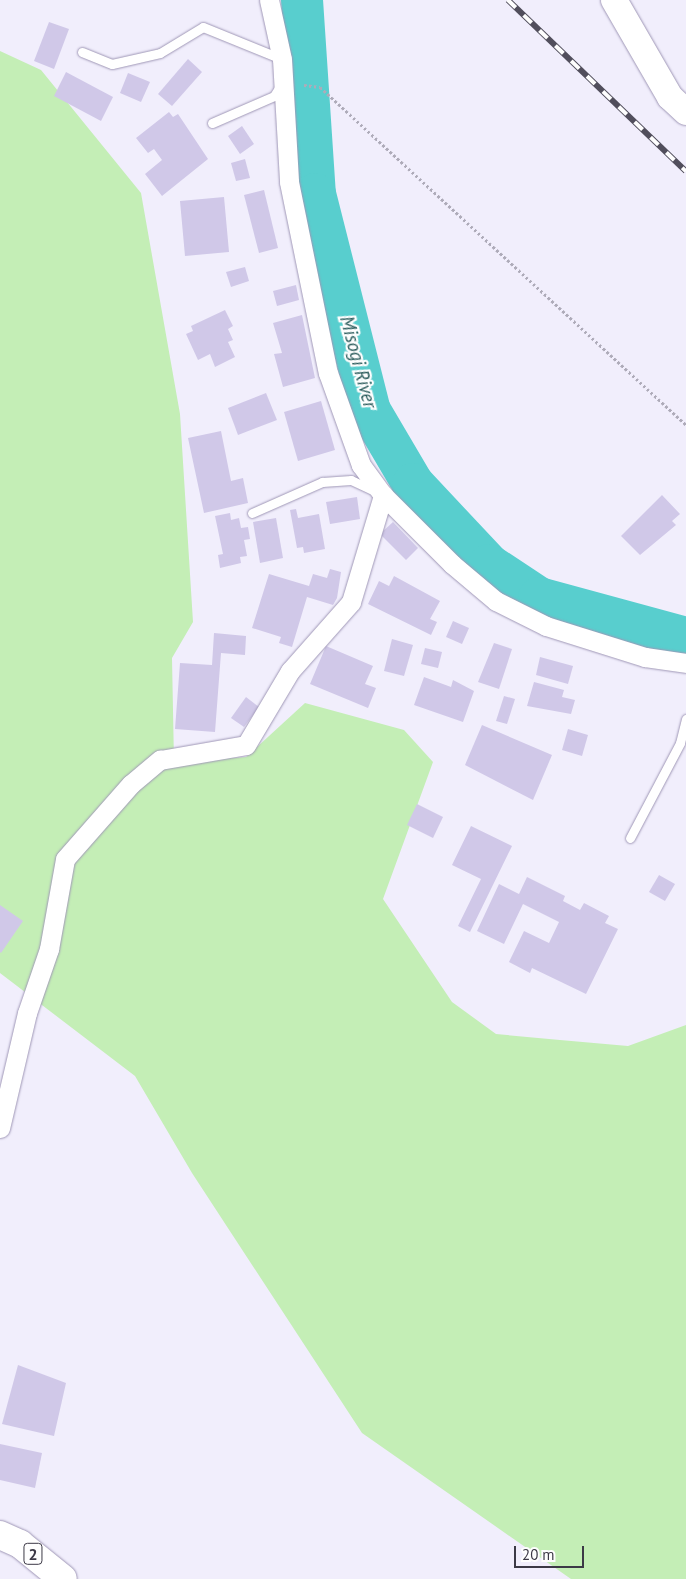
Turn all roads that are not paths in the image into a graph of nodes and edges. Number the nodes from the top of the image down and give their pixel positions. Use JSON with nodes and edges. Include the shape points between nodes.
{"nodes":[{"id":1,"x":269,"y":0,"type":"edge"},
{"id":2,"x":614,"y":0,"type":"edge"},
{"id":3,"x":82,"y":52,"type":"dead end"},
{"id":4,"x":282,"y":59,"type":"junction"},
{"id":5,"x":283,"y":83,"type":"junction"},
{"id":6,"x":686,"y":112,"type":"edge"},
{"id":7,"x":212,"y":123,"type":"dead end"},
{"id":8,"x":383,"y":495,"type":"junction"},
{"id":9,"x":252,"y":513,"type":"dead end"},
{"id":10,"x":686,"y":663,"type":"edge"},
{"id":11,"x":686,"y":718,"type":"edge"},
{"id":12,"x":630,"y":838,"type":"dead end"},
{"id":13,"x":0,"y":1128,"type":"edge"},
{"id":14,"x":0,"y":1535,"type":"edge"},
{"id":15,"x":62,"y":1579,"type":"edge"}],
"edges":[{"from":1,"to":4,"type":"street"},
{"from":2,"to":6,"type":"street","via":[[670,97]]},
{"from":3,"to":4,"type":"lane","via":[[112,64],[160,53],[203,27]]},
{"from":4,"to":5,"type":"street"},
{"from":5,"to":7,"type":"lane","via":[[274,96]]},
{"from":5,"to":8,"type":"street","via":[[289,182],[328,373],[361,465]]},
{"from":8,"to":9,"type":"lane","via":[[352,480],[322,482]]},
{"from":8,"to":10,"type":"street","via":[[452,564],[496,601],[546,626],[645,657]]},
{"from":8,"to":13,"type":"street","via":[[351,602],[290,671],[246,745],[160,760],[126,791],[66,859],[49,948],[27,1013]]},
{"from":11,"to":12,"type":"lane","via":[[680,743]]},
{"from":14,"to":15,"type":"main road","number":"2","via":[[20,1544]]}]}
